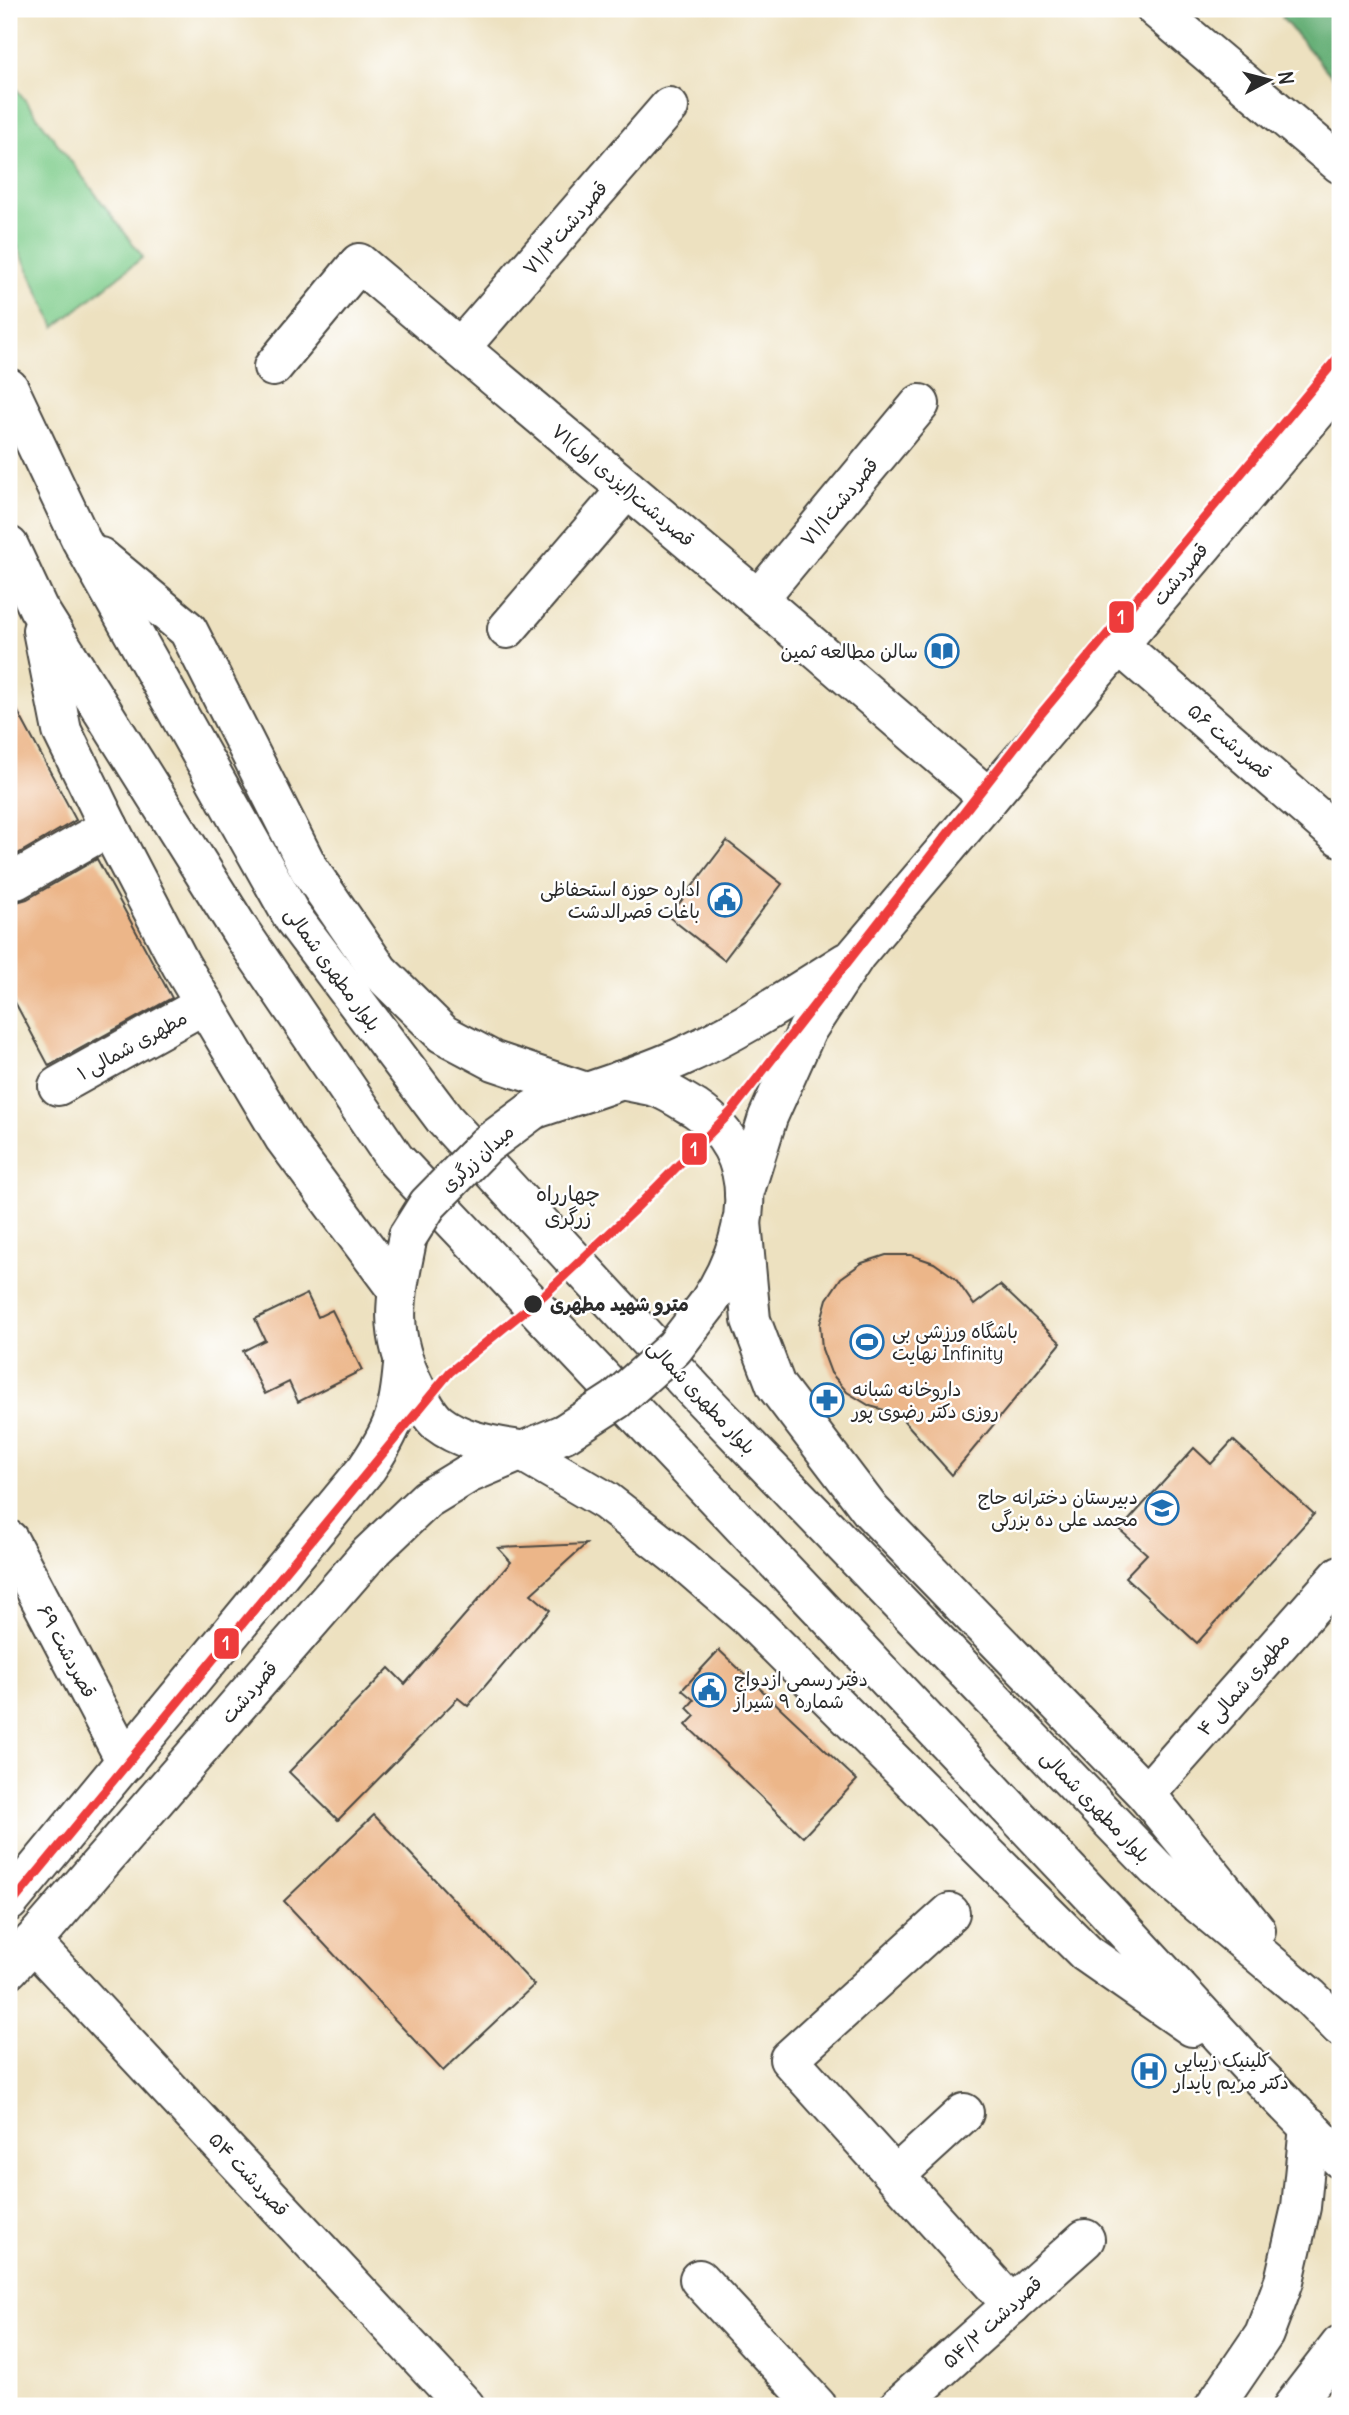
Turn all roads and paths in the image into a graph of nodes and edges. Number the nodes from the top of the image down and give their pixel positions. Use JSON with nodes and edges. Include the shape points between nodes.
{"nodes":[{"id":1,"x":1156,"y":9,"type":"edge"},
{"id":2,"x":669,"y":107,"type":"dead end"},
{"id":3,"x":1340,"y":164,"type":"edge"},
{"id":4,"x":460,"y":348,"type":"junction"},
{"id":5,"x":273,"y":367,"type":"dead end"},
{"id":6,"x":1340,"y":384,"type":"edge"},
{"id":7,"x":9,"y":388,"type":"edge"},
{"id":8,"x":920,"y":404,"type":"dead end"},
{"id":9,"x":627,"y":489,"type":"junction"},
{"id":10,"x":81,"y":540,"type":"junction"},
{"id":11,"x":9,"y":546,"type":"edge"},
{"id":12,"x":758,"y":599,"type":"junction"},
{"id":13,"x":38,"y":608,"type":"junction"},
{"id":14,"x":507,"y":629,"type":"dead end"},
{"id":15,"x":1119,"y":645,"type":"junction"},
{"id":16,"x":989,"y":798,"type":"junction"},
{"id":17,"x":109,"y":827,"type":"junction"},
{"id":18,"x":1340,"y":837,"type":"edge"},
{"id":19,"x":16,"y":880,"type":"dead end"},
{"id":20,"x":856,"y":955,"type":"junction"},
{"id":21,"x":205,"y":1004,"type":"junction"},
{"id":22,"x":58,"y":1086,"type":"dead end"},
{"id":23,"x":603,"y":1086,"type":"junction"},
{"id":24,"x":743,"y":1208,"type":"junction"},
{"id":25,"x":397,"y":1290,"type":"junction"},
{"id":26,"x":403,"y":1364,"type":"junction"},
{"id":27,"x":519,"y":1450,"type":"junction"},
{"id":28,"x":9,"y":1540,"type":"edge"},
{"id":29,"x":1340,"y":1575,"type":"edge"},
{"id":30,"x":126,"y":1762,"type":"junction"},
{"id":31,"x":1146,"y":1794,"type":"junction"},
{"id":32,"x":9,"y":1902,"type":"edge"},
{"id":33,"x":950,"y":1913,"type":"dead end"},
{"id":34,"x":20,"y":1955,"type":"edge"},
{"id":35,"x":1310,"y":1997,"type":"junction"},
{"id":36,"x":1340,"y":2027,"type":"edge"},
{"id":37,"x":1251,"y":2067,"type":"junction"},
{"id":38,"x":964,"y":2113,"type":"dead end"},
{"id":39,"x":1309,"y":2126,"type":"junction"},
{"id":40,"x":1340,"y":2159,"type":"edge"},
{"id":41,"x":895,"y":2176,"type":"junction"},
{"id":42,"x":1085,"y":2239,"type":"dead end"},
{"id":43,"x":699,"y":2279,"type":"dead end"},
{"id":44,"x":1012,"y":2305,"type":"junction"},
{"id":45,"x":1340,"y":2344,"type":"edge"},
{"id":46,"x":1340,"y":2379,"type":"edge"},
{"id":47,"x":465,"y":2406,"type":"edge"},
{"id":48,"x":817,"y":2406,"type":"edge"},
{"id":49,"x":899,"y":2406,"type":"edge"},
{"id":50,"x":1215,"y":2406,"type":"edge"},
{"id":51,"x":1293,"y":2406,"type":"edge"},
{"id":52,"x":1319,"y":2406,"type":"edge"}],
"edges":[{"from":1,"to":3,"type":"main road"},
{"from":2,"to":4,"type":"main road","name":"قصردشت۷۱/۳"},
{"from":4,"to":5,"type":"main road","name":"۷۱قصردشت(ایزدی اول)","via":[[359,263]]},
{"from":4,"to":9,"type":"main road","name":"۷۱قصردشت(ایزدی اول)"},
{"from":6,"to":15,"type":"main road","name":"قصردشت"},
{"from":7,"to":10,"type":"main road","name":"بلوار مطهرى شمالى"},
{"from":8,"to":12,"type":"main road","name":"قصردشت۷۱/۱"},
{"from":9,"to":12,"type":"main road","name":"۷۱قصردشت(ایزدی اول)"},
{"from":9,"to":14,"type":"main road"},
{"from":10,"to":23,"type":"main road","via":[[188,630],[309,869],[379,971],[443,1034],[494,1061]]},
{"from":10,"to":35,"type":"main road","name":"بلوار مطهرى شمالى","via":[[293,918],[445,1120],[694,1390],[1156,1868]]},
{"from":11,"to":13,"type":"main road"},
{"from":12,"to":16,"type":"main road","name":"۷۱قصردشت(ایزدی اول)"},
{"from":13,"to":17,"type":"main road","via":[[62,731]]},
{"from":13,"to":37,"type":"main road","via":[[241,932],[395,1159]]},
{"from":15,"to":16,"type":"main road","name":"قصردشت"},
{"from":15,"to":18,"type":"main road","name":"۵۶ قصردشت"},
{"from":16,"to":20,"type":"main road","name":"قصردشت"},
{"from":17,"to":19,"type":"main road"},
{"from":17,"to":21,"type":"main road"},
{"from":20,"to":23,"type":"main road","name":"میدان زرگری","via":[[753,1019],[680,1057]]},
{"from":20,"to":24,"type":"main road","via":[[807,1030],[768,1117]]},
{"from":21,"to":22,"type":"main road","name":"۱ مطهری شمالی"},
{"from":21,"to":25,"type":"main road","via":[[284,1138]]},
{"from":23,"to":24,"type":"main road","via":[[658,1088],[712,1123],[735,1150]]},
{"from":23,"to":25,"type":"main road","name":"میدان زرگری","bridge":true,"via":[[533,1110],[486,1145],[428,1204],[408,1236]]},
{"from":24,"to":27,"type":"main road","bridge":true,"via":[[736,1251],[723,1281],[674,1348],[616,1400],[565,1433]]},
{"from":24,"to":31,"type":"main road","via":[[751,1320],[776,1386],[871,1511]]},
{"from":25,"to":26,"type":"main road","name":"میدان زرگری","via":[[396,1335]]},
{"from":26,"to":27,"type":"main road","name":"میدان زرگری","via":[[437,1422],[472,1441]]},
{"from":26,"to":30,"type":"main road","via":[[400,1401],[388,1436],[367,1468]]},
{"from":27,"to":34,"type":"main road","name":"قصردشت","via":[[427,1499],[367,1556]]},
{"from":27,"to":37,"type":"main road","via":[[606,1501],[683,1562],[751,1620],[1086,1953]]},
{"from":28,"to":30,"type":"main road","name":"۶۹ قصردشت"},
{"from":29,"to":31,"type":"main road","name":"۴ مطهری شمالی"},
{"from":30,"to":32,"type":"main road"},
{"from":31,"to":35,"type":"main road"},
{"from":33,"to":41,"type":"main road","via":[[789,2059]]},
{"from":34,"to":47,"type":"main road","name":"۵۴ قصردشت"},
{"from":35,"to":36,"type":"main road","name":"بلوار مطهرى شمالى"},
{"from":37,"to":39,"type":"main road"},
{"from":38,"to":41,"type":"main road"},
{"from":39,"to":40,"type":"main road"},
{"from":39,"to":50,"type":"main road","via":[[1301,2207],[1284,2281],[1264,2334]]},
{"from":41,"to":44,"type":"main road"},
{"from":42,"to":44,"type":"main road","name":"۵۴/۲ قصردشت"},
{"from":43,"to":48,"type":"main road"},
{"from":44,"to":49,"type":"main road","name":"۵۴/۲ قصردشت"},
{"from":45,"to":51,"type":"main road"},
{"from":46,"to":52,"type":"main road"}]}
